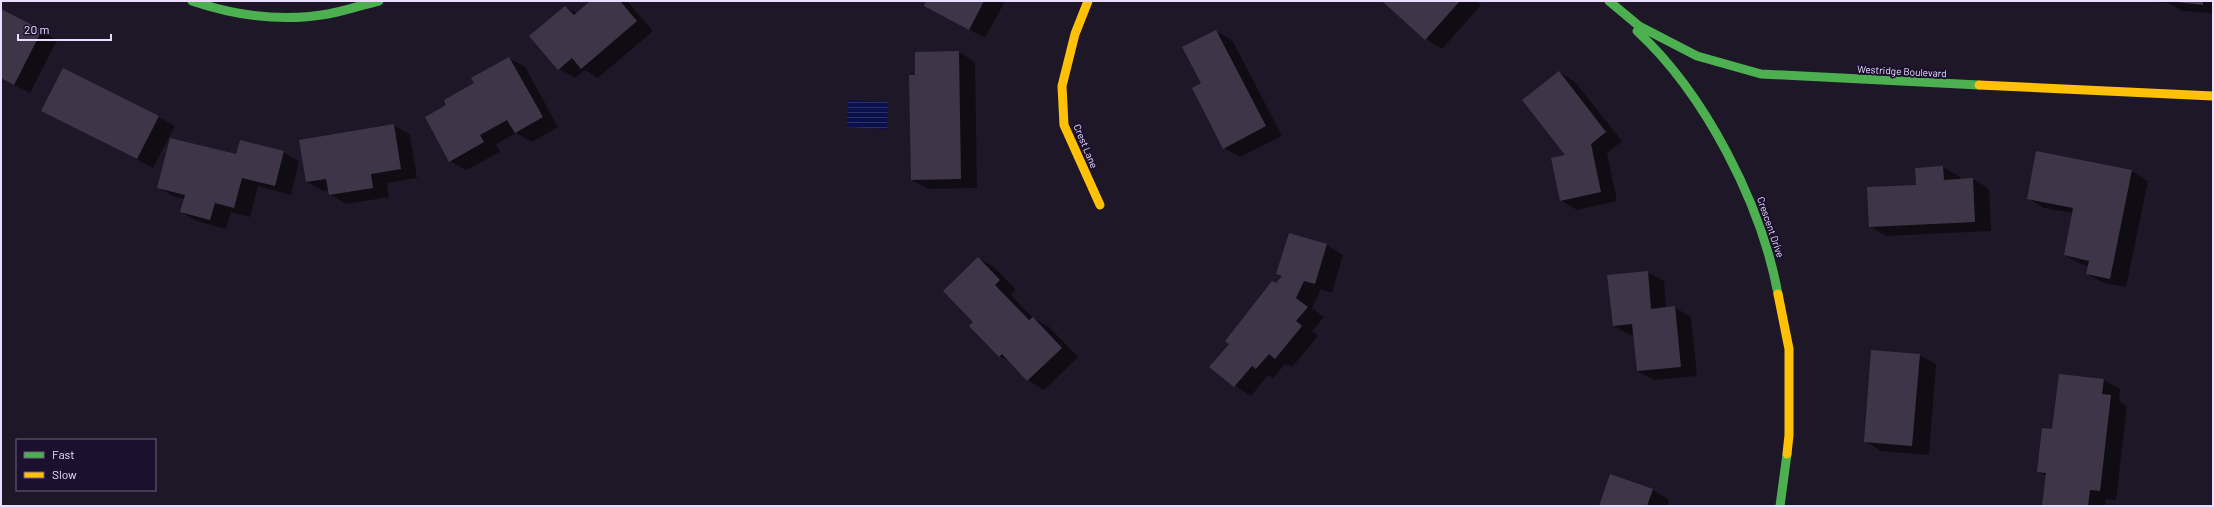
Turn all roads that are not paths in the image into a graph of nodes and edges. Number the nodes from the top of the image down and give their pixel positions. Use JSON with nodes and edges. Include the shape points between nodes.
{"nodes":[{"id":1,"x":192,"y":1,"type":"edge"},
{"id":2,"x":379,"y":1,"type":"edge"},
{"id":3,"x":1088,"y":1,"type":"edge"},
{"id":4,"x":1608,"y":1,"type":"edge"},
{"id":5,"x":2213,"y":96,"type":"edge"},
{"id":6,"x":1100,"y":205,"type":"dead end"},
{"id":7,"x":1780,"y":506,"type":"edge"}],
"edges":[{"from":1,"to":2,"type":"street","via":[[212,9],[270,19],[327,15]]},
{"from":3,"to":6,"type":"street","name":"Crest Lane","via":[[1075,34],[1062,86],[1064,125]]},
{"from":4,"to":5,"type":"street","name":"Westridge Boulevard","via":[[1639,26],[1697,56],[1761,74]]},
{"from":4,"to":7,"type":"street","name":"Crescent Drive","via":[[1651,44],[1704,112],[1744,185],[1773,266],[1789,349],[1789,435]]}]}
